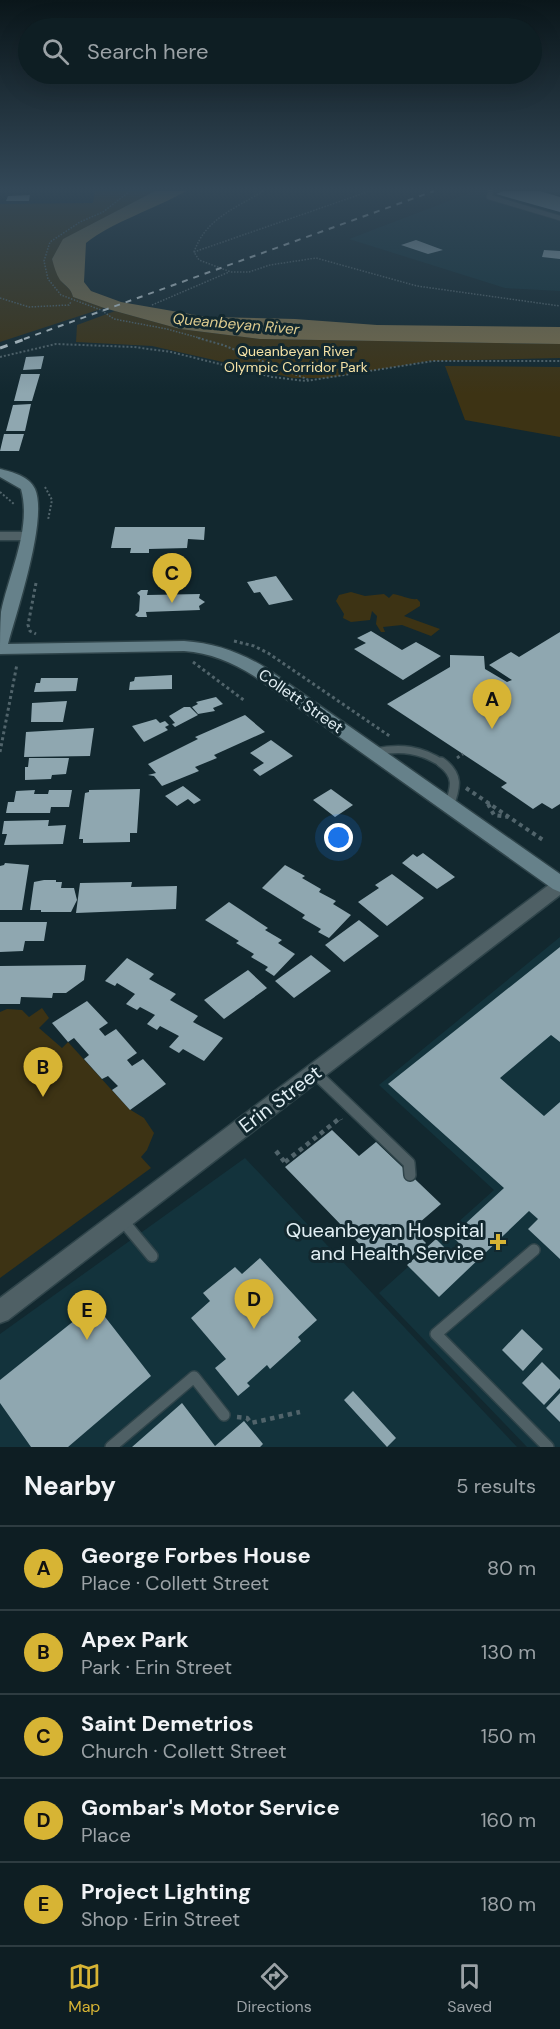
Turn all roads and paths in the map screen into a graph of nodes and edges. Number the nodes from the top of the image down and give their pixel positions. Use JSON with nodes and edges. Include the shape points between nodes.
{"nodes":[{"id":1,"x":45,"y":259,"type":"edge"},
{"id":2,"x":198,"y":259,"type":"edge"},
{"id":3,"x":313,"y":259,"type":"edge"},
{"id":4,"x":318,"y":259,"type":"edge"},
{"id":5,"x":231,"y":272,"type":"junction"},
{"id":6,"x":0,"y":298,"type":"edge"},
{"id":7,"x":73,"y":301,"type":"junction"},
{"id":8,"x":152,"y":305,"type":"dead end"},
{"id":9,"x":560,"y":306,"type":"edge"},
{"id":10,"x":0,"y":357,"type":"edge"},
{"id":11,"x":560,"y":361,"type":"edge"},
{"id":12,"x":311,"y":381,"type":"junction"},
{"id":13,"x":0,"y":473,"type":"edge"},
{"id":14,"x":43,"y":484,"type":"dead end"},
{"id":15,"x":0,"y":492,"type":"edge"},
{"id":16,"x":47,"y":525,"type":"dead end"},
{"id":17,"x":3,"y":536,"type":"edge"},
{"id":18,"x":27,"y":536,"type":"junction"},
{"id":19,"x":38,"y":576,"type":"dead end"},
{"id":20,"x":39,"y":634,"type":"dead end"},
{"id":21,"x":230,"y":640,"type":"dead end"},
{"id":22,"x":0,"y":644,"type":"edge"},
{"id":23,"x":4,"y":657,"type":"edge"},
{"id":24,"x":192,"y":661,"type":"dead end"},
{"id":25,"x":245,"y":701,"type":"dead end"},
{"id":26,"x":398,"y":741,"type":"dead end"},
{"id":27,"x":0,"y":752,"type":"edge"},
{"id":28,"x":373,"y":752,"type":"junction"},
{"id":29,"x":466,"y":788,"type":"dead end"},
{"id":30,"x":449,"y":806,"type":"junction"},
{"id":31,"x":543,"y":840,"type":"dead end"},
{"id":32,"x":560,"y":885,"type":"edge"},
{"id":33,"x":315,"y":1073,"type":"junction"},
{"id":34,"x":340,"y":1118,"type":"dead end"},
{"id":35,"x":276,"y":1151,"type":"dead end"},
{"id":36,"x":410,"y":1175,"type":"dead end"},
{"id":37,"x":122,"y":1220,"type":"junction"},
{"id":38,"x":534,"y":1250,"type":"dead end"},
{"id":39,"x":152,"y":1256,"type":"dead end"},
{"id":40,"x":0,"y":1312,"type":"edge"},
{"id":41,"x":300,"y":1412,"type":"dead end"},
{"id":42,"x":224,"y":1415,"type":"joint"},
{"id":43,"x":111,"y":1447,"type":"edge"},
{"id":44,"x":548,"y":1447,"type":"edge"}],
"edges":[{"from":1,"to":7,"type":"path","via":[[48,279],[57,291]]},
{"from":2,"to":5,"type":"path"},
{"from":3,"to":5,"type":"path"},
{"from":4,"to":9,"type":"path","via":[[417,286]]},
{"from":5,"to":8,"type":"path"},
{"from":6,"to":7,"type":"path","via":[[34,308],[69,305]]},
{"from":7,"to":12,"type":"path","via":[[101,310],[114,319],[236,349]]},
{"from":10,"to":12,"type":"path","via":[[56,344],[134,347],[273,377]]},
{"from":11,"to":12,"type":"path","via":[[434,361]]},
{"from":13,"to":18,"type":"street","via":[[27,489],[31,505]]},
{"from":14,"to":16,"type":"path","via":[[52,500]]},
{"from":15,"to":17,"type":"path","via":[[14,503],[15,509]]},
{"from":17,"to":18,"type":"street"},
{"from":18,"to":22,"type":"street"},
{"from":19,"to":20,"type":"path","via":[[28,625],[30,631]]},
{"from":21,"to":26,"type":"path","via":[[268,653]]},
{"from":23,"to":27,"type":"path","via":[[19,664]]},
{"from":23,"to":28,"type":"street","name":"Collett Street","via":[[166,646],[211,649],[249,664]]},
{"from":24,"to":25,"type":"path"},
{"from":28,"to":30,"type":"street","name":"Collett Street"},
{"from":28,"to":30,"type":"lane","via":[[410,747],[436,759],[454,773]]},
{"from":29,"to":31,"type":"path"},
{"from":30,"to":32,"type":"street","name":"Collett Street"},
{"from":32,"to":33,"type":"street","name":"Erin Street"},
{"from":33,"to":36,"type":"lane","via":[[409,1162]]},
{"from":33,"to":37,"type":"street","name":"Erin Street"},
{"from":34,"to":35,"type":"path","via":[[286,1164]]},
{"from":37,"to":39,"type":"lane"},
{"from":37,"to":40,"type":"street","name":"Erin Street"},
{"from":38,"to":44,"type":"lane","via":[[436,1334]]},
{"from":41,"to":42,"type":"path","via":[[251,1424],[247,1418]]},
{"from":42,"to":43,"type":"lane","via":[[194,1377]]}]}
